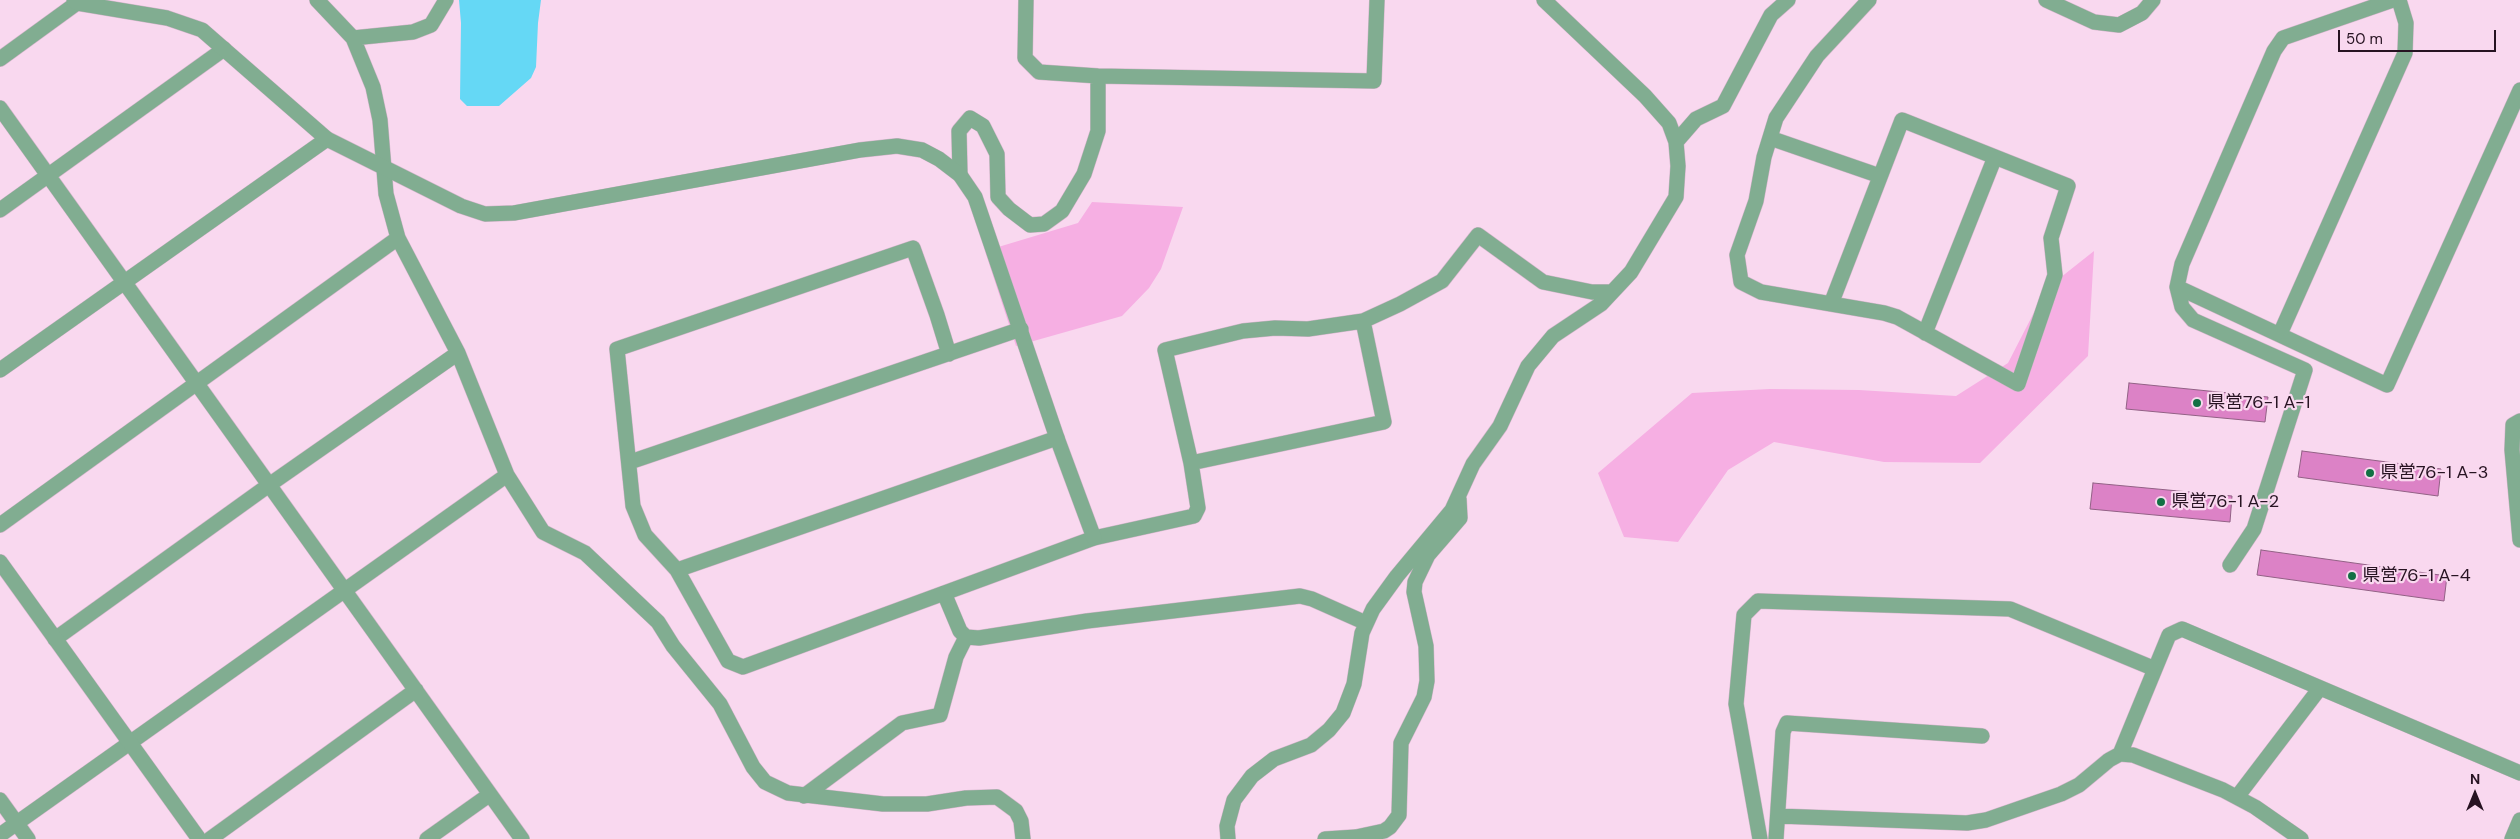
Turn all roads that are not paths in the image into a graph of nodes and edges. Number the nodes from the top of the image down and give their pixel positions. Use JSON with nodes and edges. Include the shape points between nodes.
{"nodes":[{"id":1,"x":317,"y":0,"type":"edge"},
{"id":2,"x":446,"y":0,"type":"edge"},
{"id":3,"x":1026,"y":0,"type":"edge"},
{"id":4,"x":1377,"y":0,"type":"edge"},
{"id":5,"x":1544,"y":0,"type":"edge"},
{"id":6,"x":1788,"y":0,"type":"edge"},
{"id":7,"x":1869,"y":0,"type":"edge"},
{"id":8,"x":2046,"y":0,"type":"edge"},
{"id":9,"x":2153,"y":0,"type":"edge"},
{"id":10,"x":2393,"y":0,"type":"edge"},
{"id":11,"x":2399,"y":0,"type":"edge"},
{"id":12,"x":76,"y":1,"type":"edge"},
{"id":13,"x":353,"y":38,"type":"junction"},
{"id":14,"x":224,"y":49,"type":"junction"},
{"id":15,"x":0,"y":59,"type":"edge"},
{"id":16,"x":1098,"y":76,"type":"junction"},
{"id":17,"x":2520,"y":90,"type":"edge"},
{"id":18,"x":0,"y":108,"type":"edge"},
{"id":19,"x":1770,"y":138,"type":"junction"},
{"id":20,"x":327,"y":139,"type":"junction"},
{"id":21,"x":1676,"y":142,"type":"junction"},
{"id":22,"x":1995,"y":157,"type":"junction"},
{"id":23,"x":383,"y":167,"type":"junction"},
{"id":24,"x":48,"y":175,"type":"junction"},
{"id":25,"x":960,"y":175,"type":"junction"},
{"id":26,"x":1880,"y":176,"type":"junction"},
{"id":27,"x":0,"y":210,"type":"edge"},
{"id":28,"x":398,"y":238,"type":"junction"},
{"id":29,"x":124,"y":281,"type":"junction"},
{"id":30,"x":2178,"y":287,"type":"junction"},
{"id":31,"x":1612,"y":292,"type":"junction"},
{"id":32,"x":1831,"y":304,"type":"junction"},
{"id":33,"x":1363,"y":321,"type":"junction"},
{"id":34,"x":1021,"y":329,"type":"junction"},
{"id":35,"x":1925,"y":333,"type":"junction"},
{"id":36,"x":2280,"y":334,"type":"junction"},
{"id":37,"x":458,"y":353,"type":"junction"},
{"id":38,"x":949,"y":354,"type":"junction"},
{"id":39,"x":0,"y":370,"type":"edge"},
{"id":40,"x":196,"y":383,"type":"junction"},
{"id":41,"x":2520,"y":421,"type":"edge"},
{"id":42,"x":1057,"y":438,"type":"junction"},
{"id":43,"x":630,"y":462,"type":"junction"},
{"id":44,"x":1191,"y":464,"type":"junction"},
{"id":45,"x":507,"y":475,"type":"junction"},
{"id":46,"x":269,"y":485,"type":"junction"},
{"id":47,"x":1459,"y":499,"type":"junction"},
{"id":48,"x":0,"y":525,"type":"edge"},
{"id":49,"x":1094,"y":538,"type":"junction"},
{"id":50,"x":2520,"y":540,"type":"edge"},
{"id":51,"x":0,"y":562,"type":"edge"},
{"id":52,"x":2230,"y":565,"type":"dead end"},
{"id":53,"x":677,"y":570,"type":"junction"},
{"id":54,"x":344,"y":590,"type":"junction"},
{"id":55,"x":944,"y":593,"type":"junction"},
{"id":56,"x":1366,"y":623,"type":"junction"},
{"id":57,"x":966,"y":637,"type":"junction"},
{"id":58,"x":55,"y":639,"type":"junction"},
{"id":59,"x":2155,"y":669,"type":"junction"},
{"id":60,"x":2320,"y":688,"type":"junction"},
{"id":61,"x":416,"y":690,"type":"junction"},
{"id":62,"x":1982,"y":736,"type":"dead end"},
{"id":63,"x":130,"y":743,"type":"junction"},
{"id":64,"x":2120,"y":754,"type":"junction"},
{"id":65,"x":2520,"y":773,"type":"edge"},
{"id":66,"x":490,"y":794,"type":"junction"},
{"id":67,"x":804,"y":796,"type":"junction"},
{"id":68,"x":2237,"y":797,"type":"junction"},
{"id":69,"x":0,"y":800,"type":"edge"},
{"id":70,"x":1778,"y":816,"type":"junction"},
{"id":71,"x":2520,"y":820,"type":"edge"},
{"id":72,"x":17,"y":823,"type":"junction"},
{"id":73,"x":0,"y":835,"type":"edge"},
{"id":74,"x":28,"y":839,"type":"edge"},
{"id":75,"x":199,"y":839,"type":"edge"},
{"id":76,"x":210,"y":839,"type":"edge"},
{"id":77,"x":427,"y":839,"type":"edge"},
{"id":78,"x":522,"y":839,"type":"edge"},
{"id":79,"x":1022,"y":839,"type":"edge"},
{"id":80,"x":1228,"y":839,"type":"edge"},
{"id":81,"x":1325,"y":839,"type":"edge"},
{"id":82,"x":1760,"y":839,"type":"edge"},
{"id":83,"x":1776,"y":839,"type":"edge"},
{"id":84,"x":2301,"y":839,"type":"edge"},
{"id":85,"x":2512,"y":839,"type":"edge"}],
"edges":[{"from":1,"to":13,"type":"street"},
{"from":2,"to":13,"type":"street","via":[[432,26],[413,32]]},
{"from":3,"to":16,"type":"street","via":[[1025,58],[1039,72]]},
{"from":4,"to":16,"type":"street","via":[[1374,81]]},
{"from":5,"to":21,"type":"street","via":[[1645,96],[1668,123]]},
{"from":6,"to":21,"type":"street","via":[[1771,15],[1723,106],[1696,119]]},
{"from":7,"to":19,"type":"street","via":[[1817,56],[1776,118]]},
{"from":8,"to":9,"type":"street","via":[[2094,22],[2120,26],[2142,13]]},
{"from":10,"to":30,"type":"street","via":[[2283,38],[2274,51],[2185,256]]},
{"from":11,"to":36,"type":"street","via":[[2406,23],[2405,53]]},
{"from":12,"to":14,"type":"street","via":[[167,18],[202,30]]},
{"from":12,"to":15,"type":"street"},
{"from":13,"to":23,"type":"street","via":[[373,87],[380,120]]},
{"from":14,"to":20,"type":"street"},
{"from":14,"to":24,"type":"street"},
{"from":16,"to":25,"type":"street","via":[[1098,131],[1084,174],[1062,211],[1044,224],[1030,225],[998,197],[997,154],[983,126],[970,118],[959,131]]},
{"from":17,"to":36,"type":"street","via":[[2387,385]]},
{"from":18,"to":24,"type":"street"},
{"from":19,"to":26,"type":"street"},
{"from":19,"to":32,"type":"street","via":[[1756,201],[1737,255],[1741,282],[1761,292]]},
{"from":20,"to":23,"type":"street"},
{"from":20,"to":29,"type":"street"},
{"from":21,"to":31,"type":"street","via":[[1676,197],[1631,272]]},
{"from":22,"to":26,"type":"street","via":[[1902,120]]},
{"from":22,"to":35,"type":"street"},
{"from":22,"to":35,"type":"street","via":[[2068,186],[2051,238],[2055,275],[2018,384]]},
{"from":23,"to":25,"type":"street","via":[[461,206],[485,214],[514,213],[897,146],[922,150],[939,158]]},
{"from":23,"to":28,"type":"street","via":[[386,194]]},
{"from":24,"to":27,"type":"street"},
{"from":24,"to":29,"type":"street"},
{"from":25,"to":34,"type":"street","via":[[985,220]]},
{"from":26,"to":32,"type":"street"},
{"from":28,"to":37,"type":"street"},
{"from":28,"to":40,"type":"street"},
{"from":29,"to":39,"type":"street"},
{"from":29,"to":40,"type":"street"},
{"from":30,"to":36,"type":"street"},
{"from":30,"to":52,"type":"street","via":[[2182,307],[2193,320],[2305,370],[2254,529]]},
{"from":31,"to":33,"type":"street","via":[[1592,292],[1542,282],[1478,235],[1442,281]]},
{"from":31,"to":47,"type":"street","via":[[1601,304],[1553,336],[1535,356],[1500,426],[1473,464]]},
{"from":32,"to":35,"type":"street","via":[[1884,313]]},
{"from":33,"to":44,"type":"street","via":[[1384,422]]},
{"from":33,"to":44,"type":"street","via":[[1308,329],[1243,331],[1164,350]]},
{"from":34,"to":38,"type":"street"},
{"from":34,"to":42,"type":"street"},
{"from":37,"to":45,"type":"street"},
{"from":37,"to":46,"type":"street"},
{"from":38,"to":43,"type":"street"},
{"from":38,"to":43,"type":"street","via":[[913,248],[617,349]]},
{"from":40,"to":46,"type":"street"},
{"from":40,"to":48,"type":"street"},
{"from":41,"to":50,"type":"street","via":[[2513,426],[2512,450]]},
{"from":42,"to":49,"type":"street"},
{"from":42,"to":53,"type":"street"},
{"from":43,"to":53,"type":"street","via":[[633,506],[645,535]]},
{"from":44,"to":49,"type":"street","via":[[1198,508],[1194,516]]},
{"from":45,"to":54,"type":"street"},
{"from":45,"to":67,"type":"street","via":[[543,532],[585,553],[658,622],[720,704],[758,776],[775,789]]},
{"from":46,"to":54,"type":"street"},
{"from":46,"to":58,"type":"street"},
{"from":47,"to":56,"type":"street","via":[[1383,594]]},
{"from":47,"to":81,"type":"street","via":[[1460,518],[1428,555],[1415,582],[1414,592],[1426,646],[1427,681],[1424,697],[1401,743],[1399,815],[1384,831]]},
{"from":49,"to":55,"type":"street"},
{"from":51,"to":58,"type":"street"},
{"from":53,"to":55,"type":"street","via":[[728,661],[743,667]]},
{"from":54,"to":61,"type":"street"},
{"from":54,"to":63,"type":"street"},
{"from":55,"to":57,"type":"street","via":[[960,631]]},
{"from":56,"to":57,"type":"street","via":[[1300,596],[1087,621],[979,638]]},
{"from":56,"to":80,"type":"street","via":[[1354,684],[1343,713],[1311,745],[1274,759],[1252,776],[1234,800],[1227,826]]},
{"from":57,"to":67,"type":"street","via":[[956,657],[940,715],[902,723]]},
{"from":58,"to":63,"type":"street"},
{"from":59,"to":60,"type":"street","via":[[2169,635],[2182,629]]},
{"from":59,"to":64,"type":"street"},
{"from":59,"to":82,"type":"street","via":[[2010,609],[1758,601],[1744,615],[1736,704]]},
{"from":60,"to":65,"type":"street"},
{"from":60,"to":68,"type":"street"},
{"from":61,"to":66,"type":"street"},
{"from":61,"to":76,"type":"street"},
{"from":62,"to":70,"type":"street","via":[[1787,723],[1783,732]]},
{"from":63,"to":72,"type":"street"},
{"from":63,"to":75,"type":"street"},
{"from":64,"to":68,"type":"street","via":[[2133,755]]},
{"from":64,"to":70,"type":"street","via":[[2079,785],[2061,794],[1986,820],[1966,823]]},
{"from":66,"to":77,"type":"street"},
{"from":66,"to":78,"type":"street"},
{"from":67,"to":79,"type":"street","via":[[901,805],[992,796],[1003,799],[1016,810],[1021,821]]},
{"from":68,"to":84,"type":"street"},
{"from":69,"to":72,"type":"street"},
{"from":70,"to":83,"type":"street"},
{"from":71,"to":85,"type":"street"},
{"from":72,"to":73,"type":"street"},
{"from":72,"to":74,"type":"street"}]}
